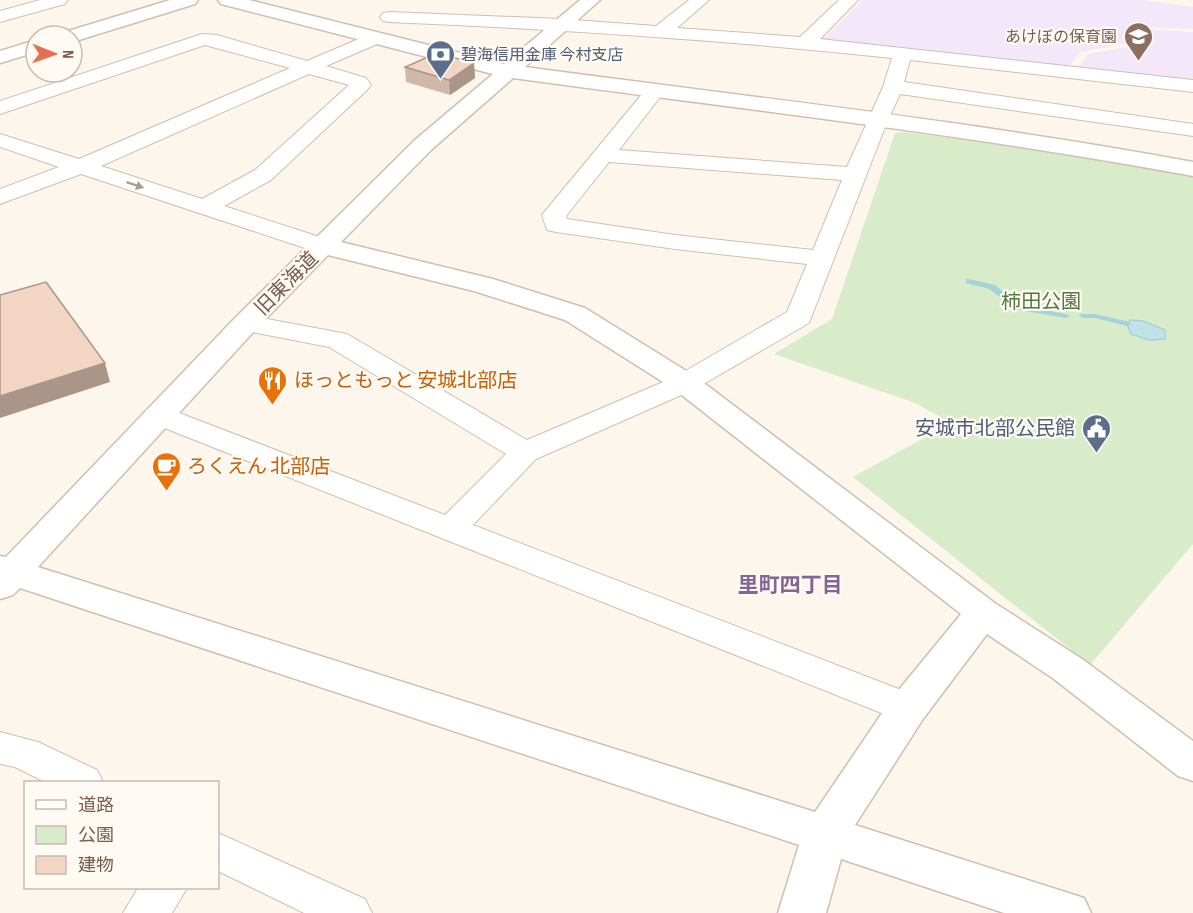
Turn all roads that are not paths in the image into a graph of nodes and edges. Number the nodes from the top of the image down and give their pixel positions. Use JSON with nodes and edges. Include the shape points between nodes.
{"nodes":[{"id":1,"x":17,"y":0,"type":"edge"},
{"id":2,"x":59,"y":0,"type":"edge"},
{"id":3,"x":189,"y":0,"type":"edge"},
{"id":4,"x":227,"y":0,"type":"edge"},
{"id":5,"x":591,"y":0,"type":"edge"},
{"id":6,"x":700,"y":0,"type":"edge"},
{"id":7,"x":849,"y":0,"type":"edge"},
{"id":8,"x":39,"y":6,"type":"junction"},
{"id":9,"x":390,"y":9,"type":"edge"},
{"id":10,"x":0,"y":17,"type":"edge"},
{"id":11,"x":560,"y":24,"type":"junction"},
{"id":12,"x":84,"y":32,"type":"edge"},
{"id":13,"x":659,"y":33,"type":"junction"},
{"id":14,"x":368,"y":36,"type":"junction"},
{"id":15,"x":805,"y":43,"type":"junction"},
{"id":16,"x":24,"y":50,"type":"edge"},
{"id":17,"x":903,"y":53,"type":"junction"},
{"id":18,"x":0,"y":57,"type":"edge"},
{"id":19,"x":309,"y":67,"type":"junction"},
{"id":20,"x":507,"y":71,"type":"junction"},
{"id":21,"x":1193,"y":86,"type":"edge"},
{"id":22,"x":893,"y":87,"type":"junction"},
{"id":23,"x":654,"y":92,"type":"junction"},
{"id":24,"x":0,"y":108,"type":"edge"},
{"id":25,"x":876,"y":122,"type":"junction"},
{"id":26,"x":1193,"y":130,"type":"edge"},
{"id":27,"x":0,"y":140,"type":"edge"},
{"id":28,"x":602,"y":155,"type":"junction"},
{"id":29,"x":79,"y":167,"type":"junction"},
{"id":30,"x":1193,"y":170,"type":"edge"},
{"id":31,"x":855,"y":174,"type":"junction"},
{"id":32,"x":0,"y":197,"type":"edge"},
{"id":33,"x":203,"y":208,"type":"junction"},
{"id":34,"x":323,"y":246,"type":"junction"},
{"id":35,"x":821,"y":258,"type":"junction"},
{"id":36,"x":246,"y":323,"type":"junction"},
{"id":37,"x":685,"y":383,"type":"junction"},
{"id":38,"x":158,"y":415,"type":"junction"},
{"id":39,"x":525,"y":452,"type":"junction"},
{"id":40,"x":451,"y":529,"type":"junction"},
{"id":41,"x":4,"y":576,"type":"edge"},
{"id":42,"x":983,"y":613,"type":"junction"},
{"id":43,"x":908,"y":708,"type":"junction"},
{"id":44,"x":0,"y":748,"type":"edge"},
{"id":45,"x":1193,"y":764,"type":"edge"},
{"id":46,"x":78,"y":781,"type":"edge"},
{"id":47,"x":825,"y":834,"type":"junction"},
{"id":48,"x":219,"y":851,"type":"edge"},
{"id":49,"x":163,"y":889,"type":"edge"},
{"id":50,"x":146,"y":913,"type":"edge"},
{"id":51,"x":349,"y":913,"type":"edge"},
{"id":52,"x":802,"y":913,"type":"edge"},
{"id":53,"x":1067,"y":913,"type":"edge"}],
"edges":[{"from":1,"to":8,"type":"street"},
{"from":2,"to":8,"type":"street"},
{"from":3,"to":12,"type":"street"},
{"from":4,"to":14,"type":"street"},
{"from":5,"to":11,"type":"street","name":"旧東海道"},
{"from":6,"to":13,"type":"street"},
{"from":7,"to":15,"type":"street"},
{"from":8,"to":10,"type":"street"},
{"from":9,"to":11,"type":"street"},
{"from":9,"to":14,"type":"street"},
{"from":11,"to":13,"type":"street"},
{"from":11,"to":20,"type":"street","name":"旧東海道"},
{"from":13,"to":15,"type":"street"},
{"from":14,"to":19,"type":"street"},
{"from":14,"to":20,"type":"street"},
{"from":15,"to":17,"type":"street"},
{"from":16,"to":18,"type":"street"},
{"from":17,"to":21,"type":"street"},
{"from":17,"to":22,"type":"street"},
{"from":19,"to":24,"type":"street","via":[[202,40]]},
{"from":19,"to":29,"type":"street"},
{"from":19,"to":33,"type":"street","via":[[362,85],[263,175]]},
{"from":20,"to":23,"type":"street"},
{"from":20,"to":34,"type":"street","name":"旧東海道","via":[[423,145]]},
{"from":22,"to":25,"type":"street"},
{"from":22,"to":26,"type":"street"},
{"from":23,"to":25,"type":"street"},
{"from":23,"to":28,"type":"street"},
{"from":25,"to":30,"type":"street","via":[[1096,151]]},
{"from":25,"to":31,"type":"street"},
{"from":27,"to":29,"type":"street"},
{"from":28,"to":31,"type":"street"},
{"from":28,"to":35,"type":"street","via":[[554,215],[556,225]]},
{"from":29,"to":32,"type":"street"},
{"from":29,"to":33,"type":"street","one_way":true},
{"from":31,"to":35,"type":"street"},
{"from":33,"to":34,"type":"street"},
{"from":34,"to":36,"type":"street","name":"旧東海道"},
{"from":34,"to":37,"type":"street","via":[[483,285],[575,314]]},
{"from":35,"to":37,"type":"street","via":[[799,317]]},
{"from":36,"to":38,"type":"street","name":"旧東海道"},
{"from":36,"to":39,"type":"street","via":[[337,340]]},
{"from":37,"to":39,"type":"street"},
{"from":37,"to":42,"type":"street"},
{"from":38,"to":40,"type":"street"},
{"from":38,"to":41,"type":"street","name":"旧東海道"},
{"from":39,"to":40,"type":"street"},
{"from":40,"to":43,"type":"street"},
{"from":41,"to":47,"type":"street"},
{"from":42,"to":43,"type":"street"},
{"from":42,"to":45,"type":"street","via":[[1068,669]]},
{"from":43,"to":47,"type":"street"},
{"from":44,"to":46,"type":"street","via":[[24,753]]},
{"from":47,"to":52,"type":"street"},
{"from":47,"to":53,"type":"street"},
{"from":48,"to":51,"type":"street"},
{"from":49,"to":50,"type":"street"}]}
